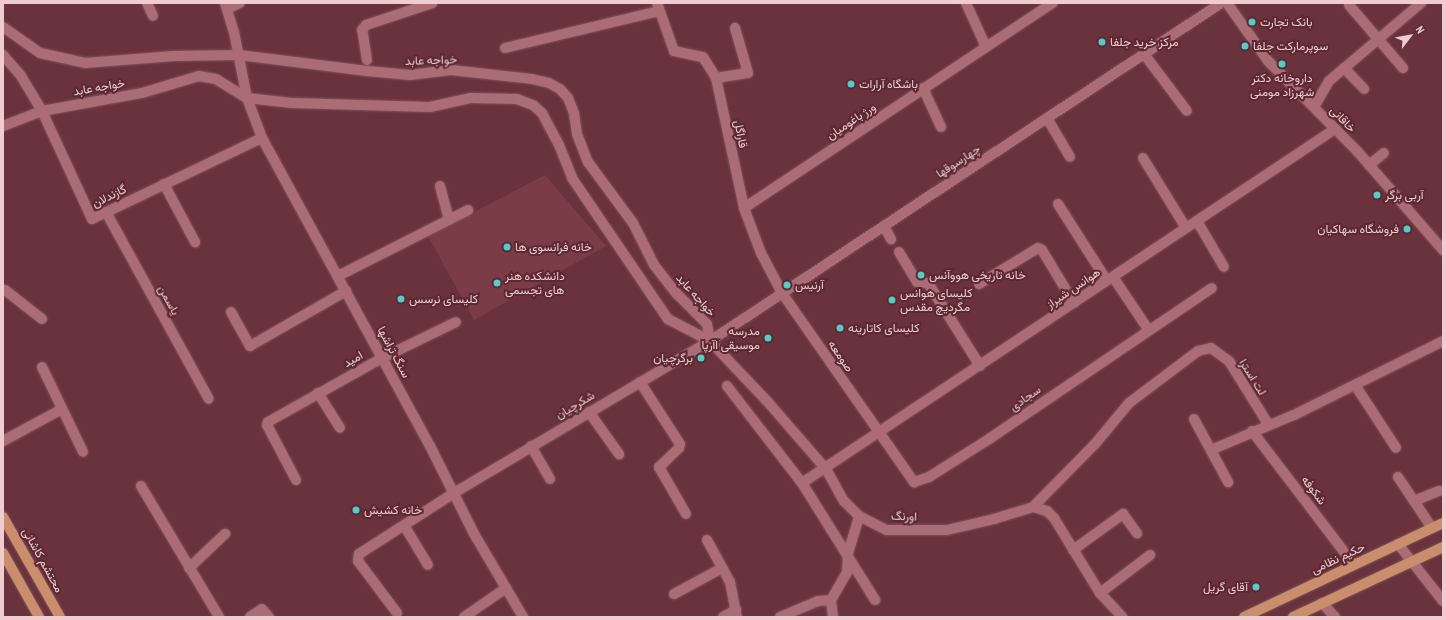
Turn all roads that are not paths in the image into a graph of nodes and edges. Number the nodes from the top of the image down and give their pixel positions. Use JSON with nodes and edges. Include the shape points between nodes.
{"nodes":[{"id":1,"x":147,"y":3,"type":"edge"},
{"id":2,"x":240,"y":3,"type":"edge"},
{"id":3,"x":432,"y":3,"type":"edge"},
{"id":4,"x":966,"y":3,"type":"edge"},
{"id":5,"x":1053,"y":3,"type":"edge"},
{"id":6,"x":1221,"y":3,"type":"edge"},
{"id":7,"x":1227,"y":3,"type":"edge"},
{"id":8,"x":1421,"y":3,"type":"edge"},
{"id":9,"x":1349,"y":5,"type":"dead end"},
{"id":10,"x":226,"y":6,"type":"edge"},
{"id":11,"x":658,"y":7,"type":"edge"},
{"id":12,"x":153,"y":16,"type":"dead end"},
{"id":13,"x":3,"y":27,"type":"edge"},
{"id":14,"x":735,"y":28,"type":"dead end"},
{"id":15,"x":1377,"y":38,"type":"junction"},
{"id":16,"x":986,"y":47,"type":"junction"},
{"id":17,"x":505,"y":48,"type":"dead end"},
{"id":18,"x":1144,"y":54,"type":"junction"},
{"id":19,"x":3,"y":55,"type":"edge"},
{"id":20,"x":239,"y":55,"type":"junction"},
{"id":21,"x":367,"y":60,"type":"dead end"},
{"id":22,"x":1344,"y":68,"type":"junction"},
{"id":23,"x":1403,"y":68,"type":"dead end"},
{"id":24,"x":716,"y":78,"type":"junction"},
{"id":25,"x":923,"y":88,"type":"junction"},
{"id":26,"x":1364,"y":90,"type":"dead end"},
{"id":27,"x":247,"y":98,"type":"junction"},
{"id":28,"x":1314,"y":108,"type":"junction"},
{"id":29,"x":42,"y":110,"type":"junction"},
{"id":30,"x":1187,"y":111,"type":"dead end"},
{"id":31,"x":1046,"y":118,"type":"junction"},
{"id":32,"x":3,"y":126,"type":"edge"},
{"id":33,"x":941,"y":127,"type":"dead end"},
{"id":34,"x":1335,"y":129,"type":"junction"},
{"id":35,"x":262,"y":138,"type":"junction"},
{"id":36,"x":1384,"y":153,"type":"dead end"},
{"id":37,"x":1070,"y":157,"type":"dead end"},
{"id":38,"x":1143,"y":158,"type":"dead end"},
{"id":39,"x":1369,"y":165,"type":"junction"},
{"id":40,"x":164,"y":184,"type":"junction"},
{"id":41,"x":440,"y":186,"type":"dead end"},
{"id":42,"x":1058,"y":204,"type":"dead end"},
{"id":43,"x":744,"y":208,"type":"junction"},
{"id":44,"x":468,"y":210,"type":"dead end"},
{"id":45,"x":106,"y":212,"type":"junction"},
{"id":46,"x":449,"y":220,"type":"junction"},
{"id":47,"x":1197,"y":221,"type":"junction"},
{"id":48,"x":884,"y":226,"type":"junction"},
{"id":49,"x":1186,"y":228,"type":"junction"},
{"id":50,"x":891,"y":239,"type":"dead end"},
{"id":51,"x":194,"y":242,"type":"dead end"},
{"id":52,"x":1443,"y":250,"type":"edge"},
{"id":53,"x":899,"y":252,"type":"dead end"},
{"id":54,"x":1224,"y":268,"type":"dead end"},
{"id":55,"x":338,"y":276,"type":"junction"},
{"id":56,"x":1110,"y":279,"type":"junction"},
{"id":57,"x":979,"y":284,"type":"dead end"},
{"id":58,"x":1212,"y":288,"type":"dead end"},
{"id":59,"x":4,"y":289,"type":"edge"},
{"id":60,"x":346,"y":291,"type":"junction"},
{"id":61,"x":782,"y":293,"type":"junction"},
{"id":62,"x":1074,"y":303,"type":"junction"},
{"id":63,"x":231,"y":312,"type":"dead end"},
{"id":64,"x":42,"y":319,"type":"dead end"},
{"id":65,"x":456,"y":322,"type":"dead end"},
{"id":66,"x":1148,"y":329,"type":"junction"},
{"id":67,"x":710,"y":341,"type":"junction"},
{"id":68,"x":1443,"y":342,"type":"edge"},
{"id":69,"x":382,"y":358,"type":"junction"},
{"id":70,"x":980,"y":366,"type":"junction"},
{"id":71,"x":42,"y":368,"type":"dead end"},
{"id":72,"x":640,"y":382,"type":"junction"},
{"id":73,"x":1355,"y":385,"type":"junction"},
{"id":74,"x":727,"y":386,"type":"dead end"},
{"id":75,"x":318,"y":393,"type":"junction"},
{"id":76,"x":209,"y":399,"type":"dead end"},
{"id":77,"x":62,"y":409,"type":"junction"},
{"id":78,"x":589,"y":412,"type":"junction"},
{"id":79,"x":1194,"y":419,"type":"dead end"},
{"id":80,"x":1268,"y":424,"type":"junction"},
{"id":81,"x":340,"y":428,"type":"dead end"},
{"id":82,"x":1252,"y":431,"type":"junction"},
{"id":83,"x":878,"y":434,"type":"junction"},
{"id":84,"x":3,"y":441,"type":"edge"},
{"id":85,"x":531,"y":446,"type":"junction"},
{"id":86,"x":1396,"y":448,"type":"dead end"},
{"id":87,"x":1211,"y":450,"type":"junction"},
{"id":88,"x":83,"y":452,"type":"dead end"},
{"id":89,"x":619,"y":454,"type":"dead end"},
{"id":90,"x":826,"y":469,"type":"junction"},
{"id":91,"x":1398,"y":477,"type":"dead end"},
{"id":92,"x":550,"y":479,"type":"dead end"},
{"id":93,"x":296,"y":480,"type":"dead end"},
{"id":94,"x":914,"y":482,"type":"joint"},
{"id":95,"x":1228,"y":482,"type":"dead end"},
{"id":96,"x":802,"y":483,"type":"junction"},
{"id":97,"x":141,"y":486,"type":"dead end"},
{"id":98,"x":1439,"y":491,"type":"dead end"},
{"id":99,"x":454,"y":493,"type":"junction"},
{"id":100,"x":1414,"y":501,"type":"junction"},
{"id":101,"x":1033,"y":507,"type":"junction"},
{"id":102,"x":686,"y":514,"type":"dead end"},
{"id":103,"x":860,"y":516,"type":"junction"},
{"id":104,"x":3,"y":517,"type":"edge"},
{"id":105,"x":1443,"y":524,"type":"edge"},
{"id":106,"x":405,"y":527,"type":"junction"},
{"id":107,"x":1432,"y":528,"type":"junction"},
{"id":108,"x":1137,"y":533,"type":"dead end"},
{"id":109,"x":225,"y":534,"type":"dead end"},
{"id":110,"x":707,"y":540,"type":"dead end"},
{"id":111,"x":1398,"y":544,"type":"junction"},
{"id":112,"x":1443,"y":547,"type":"edge"},
{"id":113,"x":1073,"y":550,"type":"junction"},
{"id":114,"x":3,"y":553,"type":"edge"},
{"id":115,"x":848,"y":553,"type":"junction"},
{"id":116,"x":1150,"y":555,"type":"dead end"},
{"id":117,"x":1412,"y":562,"type":"junction"},
{"id":118,"x":428,"y":565,"type":"dead end"},
{"id":119,"x":1354,"y":565,"type":"junction"},
{"id":120,"x":190,"y":568,"type":"junction"},
{"id":121,"x":722,"y":568,"type":"junction"},
{"id":122,"x":506,"y":588,"type":"junction"},
{"id":123,"x":1100,"y":593,"type":"junction"},
{"id":124,"x":674,"y":594,"type":"dead end"},
{"id":125,"x":831,"y":600,"type":"junction"},
{"id":126,"x":875,"y":600,"type":"dead end"},
{"id":127,"x":1443,"y":601,"type":"edge"},
{"id":128,"x":1322,"y":603,"type":"junction"},
{"id":129,"x":397,"y":613,"type":"dead end"},
{"id":130,"x":736,"y":614,"type":"edge"},
{"id":131,"x":39,"y":617,"type":"edge"},
{"id":132,"x":60,"y":617,"type":"edge"},
{"id":133,"x":219,"y":617,"type":"edge"},
{"id":134,"x":250,"y":617,"type":"edge"},
{"id":135,"x":270,"y":617,"type":"edge"},
{"id":136,"x":464,"y":617,"type":"edge"},
{"id":137,"x":523,"y":617,"type":"edge"},
{"id":138,"x":723,"y":617,"type":"edge"},
{"id":139,"x":780,"y":617,"type":"edge"},
{"id":140,"x":833,"y":617,"type":"edge"},
{"id":141,"x":1122,"y":617,"type":"edge"},
{"id":142,"x":1244,"y":617,"type":"edge"},
{"id":143,"x":1293,"y":617,"type":"edge"},
{"id":144,"x":1335,"y":617,"type":"edge"}],
"edges":[{"from":1,"to":12,"type":"street"},
{"from":2,"to":10,"type":"street"},
{"from":3,"to":21,"type":"street","via":[[366,25],[362,30]]},
{"from":4,"to":16,"type":"street"},
{"from":5,"to":16,"type":"street","name":"ورژ باغومیان"},
{"from":6,"to":18,"type":"street","name":"چهارسوقها"},
{"from":7,"to":28,"type":"street","name":"خاقانی","via":[[1268,60]]},
{"from":8,"to":15,"type":"street"},
{"from":9,"to":15,"type":"street"},
{"from":10,"to":20,"type":"street","name":"سنگ تراشها"},
{"from":11,"to":17,"type":"street"},
{"from":11,"to":24,"type":"street","name":"قاراگل","via":[[674,51],[704,57]]},
{"from":13,"to":20,"type":"street","name":"خواجه عابد","via":[[40,53],[85,63],[174,56]]},
{"from":14,"to":24,"type":"street","via":[[748,72]]},
{"from":15,"to":22,"type":"street"},
{"from":15,"to":23,"type":"street"},
{"from":16,"to":25,"type":"street","name":"ورژ باغومیان"},
{"from":18,"to":30,"type":"street"},
{"from":18,"to":31,"type":"street","name":"چهارسوقها"},
{"from":19,"to":29,"type":"street","via":[[21,76]]},
{"from":20,"to":27,"type":"street","name":"سنگ تراشها"},
{"from":20,"to":67,"type":"street","name":"خواجه عابد","via":[[410,75],[451,70],[532,78],[560,89],[568,98],[574,113],[577,134],[588,162],[633,223],[654,265],[677,294],[707,324]]},
{"from":22,"to":26,"type":"street"},
{"from":22,"to":28,"type":"street","via":[[1329,81]]},
{"from":24,"to":43,"type":"street","name":"قاراگل"},
{"from":25,"to":33,"type":"street"},
{"from":25,"to":43,"type":"street","name":"ورژ باغومیان"},
{"from":27,"to":29,"type":"street","name":"خواجه عابد","via":[[216,79],[199,76],[142,93]]},
{"from":27,"to":35,"type":"street","name":"سنگ تراشها"},
{"from":27,"to":67,"type":"street","name":"خواجه عابد","via":[[331,106],[374,104],[430,107],[471,98],[517,99],[533,105],[542,113],[559,145],[572,178],[668,319]]},
{"from":28,"to":34,"type":"street","name":"خاقانی"},
{"from":29,"to":32,"type":"street"},
{"from":29,"to":45,"type":"street","name":"گازندلان","via":[[90,217],[94,218]]},
{"from":31,"to":37,"type":"street"},
{"from":31,"to":48,"type":"street","name":"چهارسوقها"},
{"from":34,"to":39,"type":"street","name":"خاقانی"},
{"from":34,"to":47,"type":"street","name":"هوانس شیراز"},
{"from":35,"to":40,"type":"street","name":"گازندلان"},
{"from":35,"to":55,"type":"street","name":"سنگ تراشها"},
{"from":36,"to":39,"type":"street"},
{"from":38,"to":49,"type":"street"},
{"from":39,"to":52,"type":"street","name":"خاقانی"},
{"from":40,"to":45,"type":"street","name":"گازندلان"},
{"from":40,"to":51,"type":"street"},
{"from":41,"to":46,"type":"street"},
{"from":42,"to":56,"type":"street"},
{"from":43,"to":61,"type":"street","name":"قاراگل","via":[[761,253]]},
{"from":44,"to":46,"type":"street"},
{"from":45,"to":76,"type":"street","name":"یاسمن"},
{"from":46,"to":55,"type":"street"},
{"from":47,"to":49,"type":"street","name":"هوانس شیراز"},
{"from":47,"to":54,"type":"street"},
{"from":48,"to":50,"type":"street"},
{"from":48,"to":61,"type":"street","name":"چهارسوقها"},
{"from":49,"to":56,"type":"street","name":"هوانس شیراز"},
{"from":53,"to":70,"type":"street","via":[[917,282],[928,283]]},
{"from":55,"to":60,"type":"street","name":"سنگ تراشها"},
{"from":56,"to":62,"type":"street","name":"هوانس شیراز"},
{"from":56,"to":66,"type":"street"},
{"from":57,"to":62,"type":"street","via":[[1038,248],[1042,250]]},
{"from":58,"to":66,"type":"street","name":"سجادی"},
{"from":59,"to":64,"type":"street"},
{"from":60,"to":63,"type":"street","via":[[250,346]]},
{"from":60,"to":69,"type":"street","name":"سنگ تراشها"},
{"from":61,"to":67,"type":"street","name":"چهارسوقها"},
{"from":61,"to":83,"type":"street","name":"صومعه"},
{"from":62,"to":70,"type":"street","name":"هوانس شیراز"},
{"from":65,"to":69,"type":"street","name":"امید"},
{"from":66,"to":94,"type":"street","name":"سجادی","via":[[989,439],[929,477]]},
{"from":67,"to":72,"type":"street","name":"شکرچیان"},
{"from":67,"to":90,"type":"street","name":"اورنگ"},
{"from":68,"to":73,"type":"street"},
{"from":69,"to":75,"type":"street","name":"امید"},
{"from":69,"to":99,"type":"street","name":"سنگ تراشها"},
{"from":70,"to":83,"type":"street","name":"هوانس شیراز"},
{"from":71,"to":77,"type":"street"},
{"from":72,"to":78,"type":"street","name":"شکرچیان"},
{"from":72,"to":102,"type":"street","via":[[680,444],[659,467]]},
{"from":73,"to":80,"type":"street"},
{"from":73,"to":86,"type":"street"},
{"from":74,"to":96,"type":"street"},
{"from":75,"to":81,"type":"street"},
{"from":75,"to":93,"type":"street","name":"امید","via":[[266,423]]},
{"from":77,"to":84,"type":"street"},
{"from":77,"to":88,"type":"street"},
{"from":78,"to":85,"type":"street","name":"شکرچیان"},
{"from":78,"to":89,"type":"street"},
{"from":79,"to":87,"type":"street"},
{"from":80,"to":82,"type":"street"},
{"from":80,"to":101,"type":"street","name":"لت استرا","via":[[1229,361],[1210,348],[1198,351],[1129,403],[1095,444]]},
{"from":82,"to":87,"type":"street"},
{"from":82,"to":119,"type":"street","name":"شکوفه"},
{"from":83,"to":90,"type":"street","name":"هوانس شیراز"},
{"from":83,"to":94,"type":"street","name":"صومعه"},
{"from":85,"to":92,"type":"street"},
{"from":85,"to":99,"type":"street","name":"شکرچیان"},
{"from":87,"to":95,"type":"street"},
{"from":90,"to":96,"type":"street","name":"هوانس شیراز"},
{"from":90,"to":103,"type":"street","name":"اورنگ","via":[[844,501]]},
{"from":91,"to":100,"type":"street"},
{"from":96,"to":115,"type":"street"},
{"from":97,"to":120,"type":"street"},
{"from":98,"to":100,"type":"street"},
{"from":99,"to":106,"type":"street","name":"شکرچیان"},
{"from":99,"to":122,"type":"street","name":"سنگ تراشها"},
{"from":100,"to":107,"type":"street"},
{"from":101,"to":103,"type":"street","name":"اورنگ","via":[[947,530],[886,530]]},
{"from":101,"to":113,"type":"street","via":[[1047,511],[1054,518]]},
{"from":103,"to":115,"type":"street"},
{"from":104,"to":132,"type":"main road","name":"محتشم کاشانی"},
{"from":105,"to":107,"type":"main road","name":"حکیم نظامی"},
{"from":106,"to":118,"type":"street"},
{"from":106,"to":129,"type":"street","name":"شکرچیان","via":[[358,557]]},
{"from":107,"to":111,"type":"main road","name":"حکیم نظامی"},
{"from":108,"to":113,"type":"street","via":[[1124,514]]},
{"from":109,"to":120,"type":"street"},
{"from":110,"to":121,"type":"street"},
{"from":111,"to":117,"type":"street"},
{"from":111,"to":119,"type":"main road","name":"حکیم نظامی"},
{"from":112,"to":117,"type":"main road"},
{"from":113,"to":123,"type":"street"},
{"from":114,"to":131,"type":"main road"},
{"from":115,"to":125,"type":"street","via":[[847,572]]},
{"from":115,"to":126,"type":"street"},
{"from":116,"to":123,"type":"street"},
{"from":117,"to":127,"type":"street"},
{"from":117,"to":128,"type":"main road"},
{"from":119,"to":142,"type":"main road","name":"حکیم نظامی"},
{"from":120,"to":133,"type":"street"},
{"from":121,"to":124,"type":"street"},
{"from":121,"to":130,"type":"street","via":[[730,582]]},
{"from":122,"to":136,"type":"street"},
{"from":122,"to":137,"type":"street","name":"سنگ تراشها"},
{"from":123,"to":141,"type":"street"},
{"from":125,"to":139,"type":"street","via":[[818,601]]},
{"from":125,"to":140,"type":"street"},
{"from":128,"to":143,"type":"main road"},
{"from":128,"to":144,"type":"street"},
{"from":130,"to":138,"type":"street"},
{"from":134,"to":135,"type":"street","via":[[262,609]]}]}
